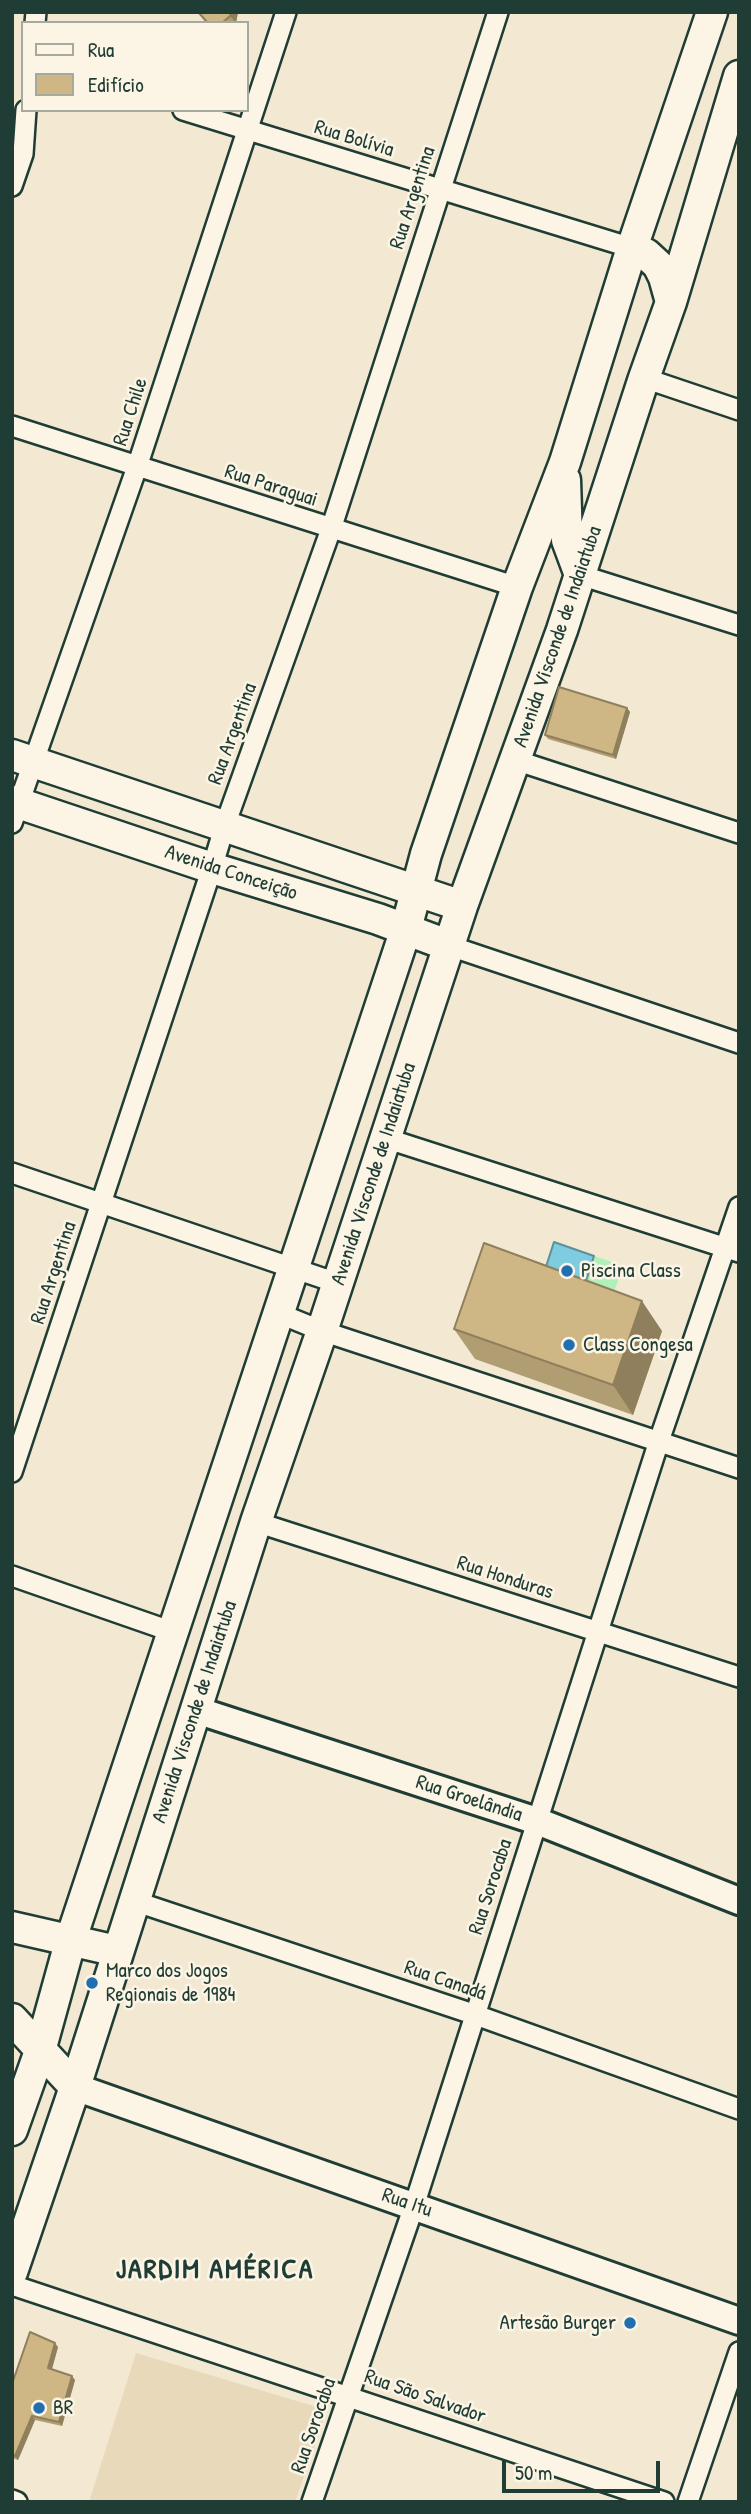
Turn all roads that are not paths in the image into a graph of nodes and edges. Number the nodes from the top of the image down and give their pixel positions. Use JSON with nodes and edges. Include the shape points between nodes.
{"nodes":[{"id":1,"x":286,"y":12,"type":"edge"},
{"id":2,"x":498,"y":12,"type":"edge"},
{"id":3,"x":712,"y":12,"type":"edge"},
{"id":4,"x":739,"y":76,"type":"edge"},
{"id":5,"x":26,"y":112,"type":"edge"},
{"id":6,"x":189,"y":112,"type":"edge"},
{"id":7,"x":246,"y":130,"type":"junction"},
{"id":8,"x":12,"y":186,"type":"edge"},
{"id":9,"x":440,"y":189,"type":"junction"},
{"id":10,"x":632,"y":248,"type":"junction"},
{"id":11,"x":671,"y":302,"type":"junction"},
{"id":12,"x":644,"y":378,"type":"junction"},
{"id":13,"x":739,"y":410,"type":"edge"},
{"id":14,"x":12,"y":426,"type":"edge"},
{"id":15,"x":565,"y":462,"type":"junction"},
{"id":16,"x":137,"y":467,"type":"junction"},
{"id":17,"x":331,"y":529,"type":"junction"},
{"id":18,"x":580,"y":575,"type":"junction"},
{"id":19,"x":517,"y":587,"type":"junction"},
{"id":20,"x":739,"y":625,"type":"edge"},
{"id":21,"x":23,"y":759,"type":"edge"},
{"id":22,"x":515,"y":760,"type":"junction"},
{"id":23,"x":14,"y":810,"type":"edge"},
{"id":24,"x":225,"y":825,"type":"junction"},
{"id":25,"x":739,"y":834,"type":"edge"},
{"id":26,"x":212,"y":868,"type":"junction"},
{"id":27,"x":416,"y":889,"type":"junction"},
{"id":28,"x":462,"y":905,"type":"junction"},
{"id":29,"x":405,"y":929,"type":"junction"},
{"id":30,"x":450,"y":946,"type":"junction"},
{"id":31,"x":739,"y":1043,"type":"edge"},
{"id":32,"x":385,"y":1138,"type":"junction"},
{"id":33,"x":12,"y":1173,"type":"edge"},
{"id":34,"x":101,"y":1203,"type":"junction"},
{"id":35,"x":739,"y":1207,"type":"edge"},
{"id":36,"x":732,"y":1250,"type":"edge"},
{"id":37,"x":293,"y":1268,"type":"junction"},
{"id":38,"x":337,"y":1283,"type":"junction"},
{"id":39,"x":278,"y":1314,"type":"junction"},
{"id":40,"x":323,"y":1331,"type":"junction"},
{"id":41,"x":659,"y":1441,"type":"junction"},
{"id":42,"x":739,"y":1468,"type":"edge"},
{"id":43,"x":12,"y":1472,"type":"edge"},
{"id":44,"x":256,"y":1522,"type":"junction"},
{"id":45,"x":12,"y":1576,"type":"edge"},
{"id":46,"x":173,"y":1632,"type":"junction"},
{"id":47,"x":598,"y":1632,"type":"junction"},
{"id":48,"x":739,"y":1677,"type":"edge"},
{"id":49,"x":196,"y":1710,"type":"junction"},
{"id":50,"x":537,"y":1821,"type":"junction"},
{"id":51,"x":134,"y":1901,"type":"junction"},
{"id":52,"x":739,"y":1901,"type":"edge"},
{"id":53,"x":12,"y":1927,"type":"edge"},
{"id":54,"x":71,"y":1939,"type":"junction"},
{"id":55,"x":117,"y":1951,"type":"junction"},
{"id":56,"x":473,"y":2014,"type":"junction"},
{"id":57,"x":12,"y":2019,"type":"edge"},
{"id":58,"x":40,"y":2051,"type":"junction"},
{"id":59,"x":75,"y":2087,"type":"junction"},
{"id":60,"x":739,"y":2109,"type":"edge"},
{"id":61,"x":12,"y":2130,"type":"edge"},
{"id":62,"x":414,"y":2206,"type":"junction"},
{"id":63,"x":12,"y":2272,"type":"edge"},
{"id":64,"x":12,"y":2285,"type":"edge"},
{"id":65,"x":739,"y":2320,"type":"edge"},
{"id":66,"x":739,"y":2351,"type":"edge"},
{"id":67,"x":348,"y":2396,"type":"junction"},
{"id":68,"x":12,"y":2500,"type":"edge"},
{"id":69,"x":18,"y":2502,"type":"edge"},
{"id":70,"x":312,"y":2502,"type":"edge"},
{"id":71,"x":664,"y":2502,"type":"edge"},
{"id":72,"x":688,"y":2502,"type":"edge"}],
"edges":[{"from":1,"to":7,"type":"street","name":"Rua Chile"},
{"from":2,"to":9,"type":"street","name":"Rua Argentina"},
{"from":3,"to":10,"type":"main road"},
{"from":4,"to":11,"type":"main road","name":"Avenida Visconde de Indaiatuba"},
{"from":5,"to":8,"type":"street","via":[[23,154]]},
{"from":6,"to":7,"type":"street","name":"Rua Bolívia"},
{"from":7,"to":9,"type":"street","name":"Rua Bolívia"},
{"from":7,"to":16,"type":"street","name":"Rua Chile"},
{"from":9,"to":10,"type":"street","name":"Rua Bolívia"},
{"from":9,"to":17,"type":"street","name":"Rua Argentina"},
{"from":10,"to":11,"type":"main road","via":[[658,265]]},
{"from":10,"to":15,"type":"main road"},
{"from":11,"to":12,"type":"main road","name":"Avenida Visconde de Indaiatuba"},
{"from":12,"to":13,"type":"street"},
{"from":12,"to":18,"type":"main road","name":"Avenida Visconde de Indaiatuba"},
{"from":14,"to":16,"type":"street","name":"Rua Paraguai"},
{"from":15,"to":18,"type":"main road","via":[[567,540]]},
{"from":15,"to":19,"type":"main road"},
{"from":16,"to":17,"type":"street","name":"Rua Paraguai"},
{"from":16,"to":21,"type":"street","name":"Rua Chile"},
{"from":17,"to":19,"type":"street","name":"Rua Paraguai"},
{"from":17,"to":24,"type":"street","name":"Rua Argentina"},
{"from":18,"to":20,"type":"street"},
{"from":18,"to":22,"type":"main road","name":"Avenida Visconde de Indaiatuba"},
{"from":19,"to":27,"type":"main road"},
{"from":21,"to":23,"type":"street","name":"Rua Chile"},
{"from":21,"to":24,"type":"main road","name":"Avenida Conceição"},
{"from":22,"to":25,"type":"street"},
{"from":22,"to":28,"type":"main road","name":"Avenida Visconde de Indaiatuba"},
{"from":23,"to":26,"type":"main road","name":"Avenida Conceição"},
{"from":24,"to":26,"type":"street","name":"Rua Argentina"},
{"from":24,"to":27,"type":"main road","name":"Avenida Conceição"},
{"from":26,"to":29,"type":"main road","name":"Avenida Conceição"},
{"from":26,"to":34,"type":"street","name":"Rua Argentina"},
{"from":27,"to":28,"type":"main road","name":"Avenida Conceição"},
{"from":27,"to":29,"type":"main road"},
{"from":28,"to":30,"type":"main road","name":"Avenida Visconde de Indaiatuba"},
{"from":29,"to":30,"type":"main road","name":"Avenida Conceição"},
{"from":29,"to":37,"type":"main road"},
{"from":30,"to":31,"type":"street"},
{"from":30,"to":32,"type":"main road","name":"Avenida Visconde de Indaiatuba"},
{"from":32,"to":36,"type":"street"},
{"from":32,"to":38,"type":"main road","name":"Avenida Visconde de Indaiatuba"},
{"from":33,"to":34,"type":"street"},
{"from":34,"to":37,"type":"street"},
{"from":34,"to":43,"type":"street","name":"Rua Argentina"},
{"from":35,"to":36,"type":"street","name":"Rua Sorocaba"},
{"from":36,"to":41,"type":"street","name":"Rua Sorocaba"},
{"from":37,"to":38,"type":"street"},
{"from":37,"to":39,"type":"main road"},
{"from":38,"to":40,"type":"main road","name":"Avenida Visconde de Indaiatuba"},
{"from":39,"to":40,"type":"street"},
{"from":39,"to":46,"type":"main road"},
{"from":40,"to":41,"type":"street"},
{"from":40,"to":44,"type":"main road","name":"Avenida Visconde de Indaiatuba"},
{"from":41,"to":42,"type":"street"},
{"from":41,"to":47,"type":"street","name":"Rua Sorocaba"},
{"from":44,"to":47,"type":"street","name":"Rua Honduras"},
{"from":44,"to":49,"type":"main road","name":"Avenida Visconde de Indaiatuba"},
{"from":45,"to":46,"type":"street"},
{"from":46,"to":54,"type":"main road"},
{"from":47,"to":48,"type":"street","name":"Rua Honduras"},
{"from":47,"to":50,"type":"street","name":"Rua Sorocaba"},
{"from":49,"to":50,"type":"street","name":"Rua Groelândia"},
{"from":49,"to":51,"type":"main road","name":"Avenida Visconde de Indaiatuba"},
{"from":50,"to":52,"type":"street","name":"Rua Groelândia"},
{"from":50,"to":56,"type":"street","name":"Rua Sorocaba"},
{"from":51,"to":55,"type":"main road","name":"Avenida Visconde de Indaiatuba"},
{"from":51,"to":56,"type":"street","name":"Rua Canadá"},
{"from":53,"to":54,"type":"main road"},
{"from":54,"to":55,"type":"main road"},
{"from":54,"to":58,"type":"main road"},
{"from":55,"to":59,"type":"main road","name":"Avenida Visconde de Indaiatuba"},
{"from":56,"to":60,"type":"street","name":"Rua Canadá"},
{"from":56,"to":62,"type":"street","name":"Rua Sorocaba"},
{"from":57,"to":58,"type":"main road"},
{"from":58,"to":59,"type":"main road"},
{"from":58,"to":61,"type":"main road"},
{"from":59,"to":62,"type":"street","name":"Rua Itu"},
{"from":59,"to":63,"type":"main road","name":"Avenida Visconde de Indaiatuba"},
{"from":62,"to":65,"type":"street","name":"Rua Itu"},
{"from":62,"to":67,"type":"street","name":"Rua Sorocaba"},
{"from":64,"to":67,"type":"street","name":"Rua São Salvador"},
{"from":66,"to":72,"type":"street"},
{"from":67,"to":70,"type":"street","name":"Rua Sorocaba"},
{"from":67,"to":71,"type":"street","name":"Rua São Salvador"},
{"from":68,"to":69,"type":"street"}]}
